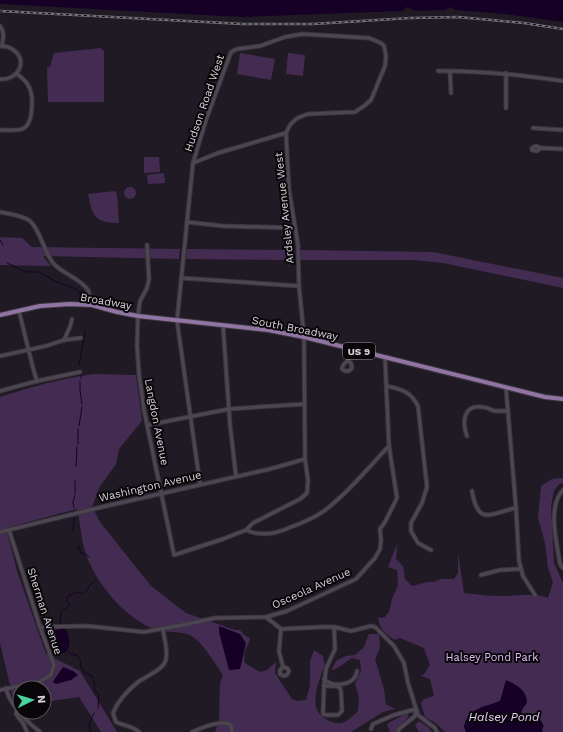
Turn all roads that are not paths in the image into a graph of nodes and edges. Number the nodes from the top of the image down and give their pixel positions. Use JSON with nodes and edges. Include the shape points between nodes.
{"nodes":[{"id":1,"x":0,"y":26,"type":"edge"},
{"id":2,"x":1,"y":46,"type":"edge"},
{"id":3,"x":438,"y":71,"type":"dead end"},
{"id":4,"x":450,"y":71,"type":"junction"},
{"id":5,"x":506,"y":73,"type":"junction"},
{"id":6,"x":17,"y":74,"type":"junction"},
{"id":7,"x":0,"y":79,"type":"edge"},
{"id":8,"x":563,"y":81,"type":"edge"},
{"id":9,"x":451,"y":93,"type":"dead end"},
{"id":10,"x":506,"y":108,"type":"dead end"},
{"id":11,"x":533,"y":128,"type":"dead end"},
{"id":12,"x":0,"y":130,"type":"edge"},
{"id":13,"x":563,"y":130,"type":"edge"},
{"id":14,"x":286,"y":133,"type":"junction"},
{"id":15,"x":541,"y":148,"type":"dead end"},
{"id":16,"x":563,"y":149,"type":"edge"},
{"id":17,"x":193,"y":163,"type":"junction"},
{"id":18,"x":0,"y":212,"type":"edge"},
{"id":19,"x":187,"y":222,"type":"junction"},
{"id":20,"x":295,"y":228,"type":"junction"},
{"id":21,"x":147,"y":245,"type":"dead end"},
{"id":22,"x":181,"y":278,"type":"junction"},
{"id":23,"x":299,"y":286,"type":"junction"},
{"id":24,"x":88,"y":292,"type":"junction"},
{"id":25,"x":87,"y":305,"type":"junction"},
{"id":26,"x":92,"y":305,"type":"junction"},
{"id":27,"x":19,"y":311,"type":"junction"},
{"id":28,"x":0,"y":315,"type":"edge"},
{"id":29,"x":138,"y":316,"type":"junction"},
{"id":30,"x":72,"y":319,"type":"dead end"},
{"id":31,"x":177,"y":321,"type":"junction"},
{"id":32,"x":223,"y":325,"type":"junction"},
{"id":33,"x":304,"y":337,"type":"junction"},
{"id":34,"x":81,"y":338,"type":"dead end"},
{"id":35,"x":64,"y":340,"type":"junction"},
{"id":36,"x":351,"y":349,"type":"junction"},
{"id":37,"x":28,"y":350,"type":"junction"},
{"id":38,"x":0,"y":356,"type":"edge"},
{"id":39,"x":384,"y":358,"type":"junction"},
{"id":40,"x":348,"y":361,"type":"dead end"},
{"id":41,"x":80,"y":372,"type":"dead end"},
{"id":42,"x":37,"y":381,"type":"junction"},
{"id":43,"x":387,"y":386,"type":"junction"},
{"id":44,"x":506,"y":388,"type":"junction"},
{"id":45,"x":0,"y":391,"type":"edge"},
{"id":46,"x":563,"y":399,"type":"edge"},
{"id":47,"x":305,"y":404,"type":"junction"},
{"id":48,"x":229,"y":409,"type":"junction"},
{"id":49,"x":508,"y":411,"type":"junction"},
{"id":50,"x":190,"y":416,"type":"junction"},
{"id":51,"x":148,"y":425,"type":"junction"},
{"id":52,"x":467,"y":436,"type":"dead end"},
{"id":53,"x":389,"y":446,"type":"junction"},
{"id":54,"x":305,"y":459,"type":"junction"},
{"id":55,"x":236,"y":476,"type":"junction"},
{"id":56,"x":200,"y":484,"type":"junction"},
{"id":57,"x":563,"y":490,"type":"edge"},
{"id":58,"x":472,"y":491,"type":"dead end"},
{"id":59,"x":162,"y":493,"type":"junction"},
{"id":60,"x":516,"y":508,"type":"junction"},
{"id":61,"x":9,"y":530,"type":"junction"},
{"id":62,"x":246,"y":530,"type":"junction"},
{"id":63,"x":0,"y":532,"type":"edge"},
{"id":64,"x":431,"y":550,"type":"dead end"},
{"id":65,"x":563,"y":568,"type":"edge"},
{"id":66,"x":521,"y":569,"type":"junction"},
{"id":67,"x":481,"y":576,"type":"dead end"},
{"id":68,"x":535,"y":595,"type":"dead end"},
{"id":69,"x":266,"y":617,"type":"junction"},
{"id":70,"x":40,"y":627,"type":"junction"},
{"id":71,"x":334,"y":627,"type":"junction"},
{"id":72,"x":163,"y":629,"type":"junction"},
{"id":73,"x":281,"y":629,"type":"junction"},
{"id":74,"x":283,"y":667,"type":"dead end"},
{"id":75,"x":356,"y":670,"type":"dead end"},
{"id":76,"x":324,"y":679,"type":"junction"},
{"id":77,"x":324,"y":686,"type":"junction"},
{"id":78,"x":6,"y":688,"type":"junction"},
{"id":79,"x":0,"y":690,"type":"edge"},
{"id":80,"x":12,"y":701,"type":"edge"},
{"id":81,"x":416,"y":709,"type":"junction"},
{"id":82,"x":21,"y":720,"type":"edge"},
{"id":83,"x":28,"y":720,"type":"edge"},
{"id":84,"x":371,"y":729,"type":"dead end"},
{"id":85,"x":27,"y":732,"type":"edge"},
{"id":86,"x":40,"y":732,"type":"edge"},
{"id":87,"x":139,"y":732,"type":"edge"},
{"id":88,"x":192,"y":732,"type":"edge"},
{"id":89,"x":232,"y":732,"type":"edge"},
{"id":90,"x":398,"y":732,"type":"edge"},
{"id":91,"x":437,"y":732,"type":"edge"}],
"edges":[{"from":1,"to":2,"type":"street","via":[[3,29]]},
{"from":2,"to":6,"type":"street","via":[[11,48],[19,54],[21,64]]},
{"from":3,"to":4,"type":"street"},
{"from":4,"to":5,"type":"street"},
{"from":4,"to":9,"type":"street"},
{"from":5,"to":8,"type":"street"},
{"from":5,"to":10,"type":"street"},
{"from":6,"to":7,"type":"street"},
{"from":6,"to":12,"type":"street","via":[[29,86],[31,118],[28,125],[22,129]]},
{"from":11,"to":13,"type":"street"},
{"from":14,"to":17,"type":"street"},
{"from":14,"to":17,"type":"street","name":"Hudson Road West","via":[[290,125],[300,117],[308,114],[355,112],[371,100],[385,66],[385,49],[381,43],[365,37],[302,34],[260,46],[232,50],[214,96]]},
{"from":14,"to":20,"type":"street","name":"Ardsley Avenue West","via":[[289,190]]},
{"from":15,"to":16,"type":"street"},
{"from":17,"to":19,"type":"street","name":"Hudson Road West"},
{"from":18,"to":24,"type":"street","via":[[30,221],[53,263]]},
{"from":19,"to":20,"type":"street"},
{"from":19,"to":22,"type":"street","name":"Hudson Road West"},
{"from":20,"to":23,"type":"street","name":"Ardsley Avenue West"},
{"from":21,"to":29,"type":"street","name":"Langdon Avenue","via":[[150,279],[140,300]]},
{"from":22,"to":23,"type":"street"},
{"from":22,"to":31,"type":"street","name":"Hudson Road West"},
{"from":23,"to":33,"type":"street","name":"Ardsley Avenue West"},
{"from":24,"to":25,"type":"street"},
{"from":24,"to":26,"type":"street"},
{"from":25,"to":26,"type":"main road","name":"Broadway","number":"US 9"},
{"from":25,"to":27,"type":"main road","name":"Broadway","number":"US 9","via":[[54,305]]},
{"from":26,"to":29,"type":"main road","name":"Broadway","number":"US 9"},
{"from":27,"to":28,"type":"main road","name":"Broadway","number":"US 9"},
{"from":27,"to":37,"type":"street"},
{"from":29,"to":31,"type":"main road","name":"South Broadway","number":"US 9"},
{"from":29,"to":51,"type":"street","name":"Langdon Avenue","via":[[139,374]]},
{"from":30,"to":35,"type":"street"},
{"from":31,"to":32,"type":"main road","name":"South Broadway","number":"US 9"},
{"from":31,"to":50,"type":"street","name":"Hudson Road West"},
{"from":32,"to":33,"type":"main road","name":"South Broadway","number":"US 9"},
{"from":32,"to":48,"type":"street"},
{"from":33,"to":36,"type":"main road","name":"South Broadway","number":"US 9"},
{"from":33,"to":47,"type":"street","name":"Ardsley Avenue West"},
{"from":34,"to":35,"type":"street"},
{"from":35,"to":37,"type":"street"},
{"from":36,"to":39,"type":"main road","name":"South Broadway","number":"US 9"},
{"from":36,"to":40,"type":"street"},
{"from":37,"to":38,"type":"street"},
{"from":37,"to":42,"type":"street"},
{"from":39,"to":43,"type":"street","name":"Osceola Avenue"},
{"from":39,"to":44,"type":"main road","name":"South Broadway","number":"US 9"},
{"from":41,"to":42,"type":"street"},
{"from":42,"to":45,"type":"street"},
{"from":43,"to":53,"type":"street","name":"Osceola Avenue"},
{"from":43,"to":64,"type":"street","via":[[407,392],[418,406],[427,487],[411,524],[411,531],[418,543]]},
{"from":44,"to":46,"type":"main road","name":"South Broadway","number":"US 9"},
{"from":44,"to":49,"type":"street"},
{"from":47,"to":48,"type":"street"},
{"from":47,"to":54,"type":"street","name":"Ardsley Avenue West"},
{"from":48,"to":50,"type":"street"},
{"from":48,"to":55,"type":"street"},
{"from":49,"to":52,"type":"street","via":[[474,407],[464,418]]},
{"from":49,"to":60,"type":"street"},
{"from":50,"to":51,"type":"street"},
{"from":50,"to":56,"type":"street","name":"Hudson Road West"},
{"from":51,"to":59,"type":"street","name":"Langdon Avenue"},
{"from":53,"to":62,"type":"street","via":[[351,487],[323,512],[283,531],[255,534]]},
{"from":53,"to":69,"type":"street","name":"Osceola Avenue","via":[[397,498],[380,529],[380,549],[375,558],[356,579],[287,611]]},
{"from":54,"to":55,"type":"street","name":"Washington Avenue"},
{"from":54,"to":62,"type":"street","name":"Ardsley Avenue West","via":[[308,480],[306,493],[300,499],[253,523]]},
{"from":55,"to":56,"type":"street","name":"Washington Avenue"},
{"from":56,"to":59,"type":"street","name":"Washington Avenue"},
{"from":57,"to":65,"type":"street","via":[[555,507],[560,564]]},
{"from":58,"to":60,"type":"street","via":[[476,508],[484,514],[497,514]]},
{"from":59,"to":61,"type":"street","name":"Washington Avenue"},
{"from":59,"to":62,"type":"street","name":"Langdon Avenue","via":[[174,555]]},
{"from":60,"to":66,"type":"street"},
{"from":61,"to":63,"type":"street","name":"Washington Avenue"},
{"from":61,"to":70,"type":"street","name":"Sherman Avenue"},
{"from":66,"to":67,"type":"street","via":[[500,570]]},
{"from":66,"to":68,"type":"street","via":[[526,583]]},
{"from":69,"to":72,"type":"street","name":"Osceola Avenue","via":[[215,618]]},
{"from":69,"to":73,"type":"street"},
{"from":70,"to":72,"type":"street","name":"Osceola Avenue","via":[[87,626],[144,632]]},
{"from":70,"to":78,"type":"street","name":"Sherman Avenue","via":[[54,665],[51,675],[39,682]]},
{"from":71,"to":73,"type":"street"},
{"from":71,"to":76,"type":"street","via":[[335,649]]},
{"from":71,"to":81,"type":"street","via":[[351,631],[375,627],[394,646],[404,663]]},
{"from":72,"to":87,"type":"street","via":[[166,661],[138,682],[115,707],[113,713],[116,722],[135,728]]},
{"from":73,"to":74,"type":"street","via":[[279,651]]},
{"from":75,"to":76,"type":"street","via":[[353,678],[344,684],[333,684]]},
{"from":76,"to":77,"type":"street"},
{"from":77,"to":77,"type":"street","via":[[323,714],[338,715],[342,711],[340,688]]},
{"from":78,"to":79,"type":"street","name":"Sherman Avenue"},
{"from":78,"to":80,"type":"street"},
{"from":81,"to":84,"type":"street","via":[[373,724]]},
{"from":81,"to":90,"type":"street","via":[[415,716]]},
{"from":81,"to":91,"type":"street","via":[[418,715]]},
{"from":82,"to":85,"type":"street"},
{"from":83,"to":86,"type":"street"},
{"from":88,"to":89,"type":"street","via":[[226,722],[231,725]]}]}
